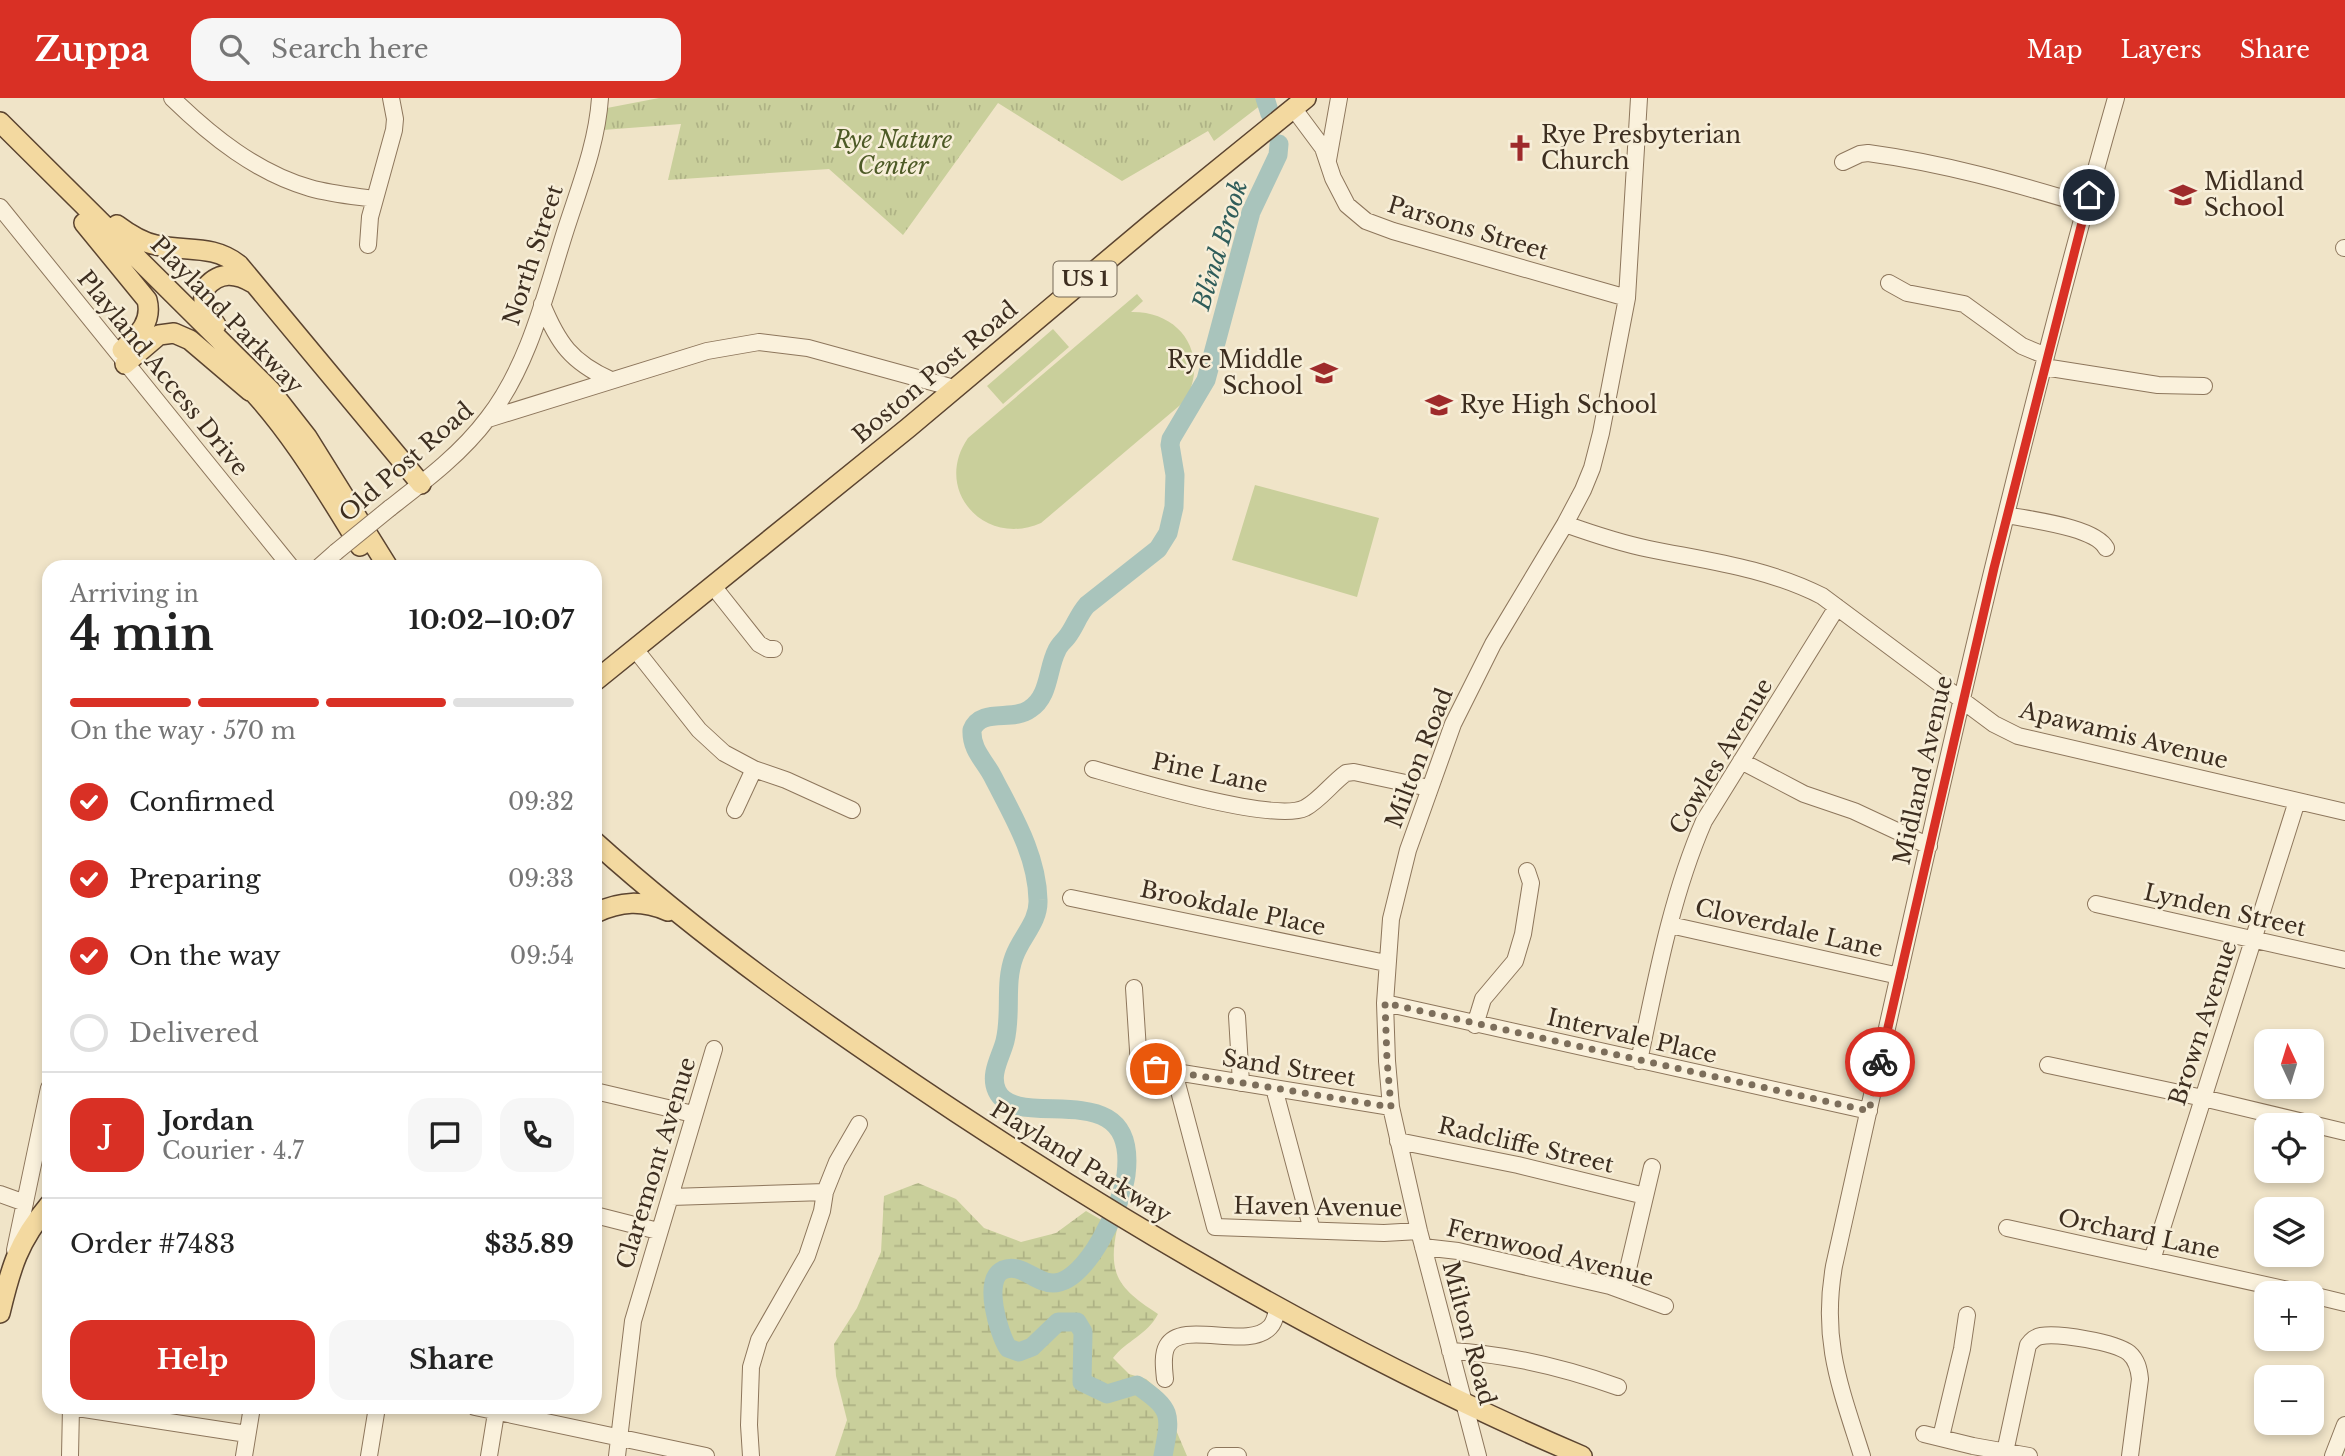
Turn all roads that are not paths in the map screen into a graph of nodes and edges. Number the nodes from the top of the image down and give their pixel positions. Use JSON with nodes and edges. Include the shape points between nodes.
{"nodes":[{"id":1,"x":172,"y":98,"type":"edge"},
{"id":2,"x":391,"y":98,"type":"edge"},
{"id":3,"x":600,"y":98,"type":"edge"},
{"id":4,"x":1339,"y":98,"type":"edge"},
{"id":5,"x":1639,"y":98,"type":"edge"},
{"id":6,"x":2116,"y":98,"type":"edge"},
{"id":7,"x":1300,"y":104,"type":"edge"},
{"id":8,"x":0,"y":122,"type":"edge"},
{"id":9,"x":0,"y":140,"type":"edge"},
{"id":10,"x":1328,"y":160,"type":"junction"},
{"id":11,"x":1843,"y":162,"type":"dead end"},
{"id":12,"x":66,"y":187,"type":"junction"},
{"id":13,"x":374,"y":200,"type":"junction"},
{"id":14,"x":2086,"y":205,"type":"junction"},
{"id":15,"x":0,"y":207,"type":"edge"},
{"id":16,"x":84,"y":223,"type":"junction"},
{"id":17,"x":368,"y":245,"type":"dead end"},
{"id":18,"x":1889,"y":283,"type":"dead end"},
{"id":19,"x":256,"y":285,"type":"junction"},
{"id":20,"x":1627,"y":298,"type":"junction"},
{"id":21,"x":542,"y":304,"type":"junction"},
{"id":22,"x":121,"y":359,"type":"junction"},
{"id":23,"x":2045,"y":361,"type":"junction"},
{"id":24,"x":258,"y":378,"type":"junction"},
{"id":25,"x":611,"y":380,"type":"junction"},
{"id":26,"x":2204,"y":386,"type":"dead end"},
{"id":27,"x":954,"y":388,"type":"junction"},
{"id":28,"x":261,"y":401,"type":"junction"},
{"id":29,"x":488,"y":419,"type":"junction"},
{"id":30,"x":421,"y":484,"type":"junction"},
{"id":31,"x":2007,"y":515,"type":"junction"},
{"id":32,"x":1565,"y":524,"type":"junction"},
{"id":33,"x":2106,"y":548,"type":"dead end"},
{"id":34,"x":285,"y":560,"type":"edge"},
{"id":35,"x":327,"y":560,"type":"edge"},
{"id":36,"x":369,"y":560,"type":"edge"},
{"id":37,"x":384,"y":560,"type":"edge"},
{"id":38,"x":713,"y":586,"type":"junction"},
{"id":39,"x":1837,"y":607,"type":"junction"},
{"id":40,"x":635,"y":649,"type":"junction"},
{"id":41,"x":774,"y":649,"type":"dead end"},
{"id":42,"x":602,"y":675,"type":"edge"},
{"id":43,"x":1962,"y":702,"type":"junction"},
{"id":44,"x":1741,"y":761,"type":"junction"},
{"id":45,"x":754,"y":769,"type":"junction"},
{"id":46,"x":1093,"y":769,"type":"dead end"},
{"id":47,"x":1429,"y":788,"type":"junction"},
{"id":48,"x":2297,"y":801,"type":"junction"},
{"id":49,"x":734,"y":810,"type":"dead end"},
{"id":50,"x":852,"y":810,"type":"dead end"},
{"id":51,"x":2345,"y":812,"type":"edge"},
{"id":52,"x":1928,"y":846,"type":"junction"},
{"id":53,"x":602,"y":848,"type":"edge"},
{"id":54,"x":1527,"y":871,"type":"dead end"},
{"id":55,"x":1071,"y":898,"type":"dead end"},
{"id":56,"x":2096,"y":904,"type":"dead end"},
{"id":57,"x":602,"y":910,"type":"edge"},
{"id":58,"x":687,"y":920,"type":"junction"},
{"id":59,"x":1670,"y":925,"type":"junction"},
{"id":60,"x":2254,"y":939,"type":"junction"},
{"id":61,"x":2345,"y":960,"type":"edge"},
{"id":62,"x":1387,"y":962,"type":"junction"},
{"id":63,"x":1899,"y":976,"type":"junction"},
{"id":64,"x":1134,"y":988,"type":"dead end"},
{"id":65,"x":1385,"y":1003,"type":"junction"},
{"id":66,"x":1237,"y":1016,"type":"dead end"},
{"id":67,"x":1475,"y":1024,"type":"junction"},
{"id":68,"x":714,"y":1049,"type":"dead end"},
{"id":69,"x":1639,"y":1061,"type":"junction"},
{"id":70,"x":2048,"y":1065,"type":"dead end"},
{"id":71,"x":1174,"y":1072,"type":"junction"},
{"id":72,"x":1241,"y":1083,"type":"junction"},
{"id":73,"x":1274,"y":1088,"type":"junction"},
{"id":74,"x":602,"y":1093,"type":"edge"},
{"id":75,"x":2203,"y":1098,"type":"junction"},
{"id":76,"x":1391,"y":1107,"type":"junction"},
{"id":77,"x":1869,"y":1111,"type":"junction"},
{"id":78,"x":693,"y":1114,"type":"junction"},
{"id":79,"x":42,"y":1121,"type":"edge"},
{"id":80,"x":859,"y":1124,"type":"dead end"},
{"id":81,"x":2345,"y":1132,"type":"edge"},
{"id":82,"x":1398,"y":1141,"type":"junction"},
{"id":83,"x":1652,"y":1167,"type":"dead end"},
{"id":84,"x":825,"y":1192,"type":"junction"},
{"id":85,"x":0,"y":1194,"type":"edge"},
{"id":86,"x":1645,"y":1196,"type":"junction"},
{"id":87,"x":671,"y":1197,"type":"junction"},
{"id":88,"x":25,"y":1203,"type":"junction"},
{"id":89,"x":42,"y":1214,"type":"edge"},
{"id":90,"x":602,"y":1217,"type":"edge"},
{"id":91,"x":2007,"y":1228,"type":"dead end"},
{"id":92,"x":1312,"y":1230,"type":"junction"},
{"id":93,"x":658,"y":1231,"type":"junction"},
{"id":94,"x":1421,"y":1239,"type":"junction"},
{"id":95,"x":2152,"y":1259,"type":"junction"},
{"id":96,"x":12,"y":1263,"type":"junction"},
{"id":97,"x":2254,"y":1282,"type":"edge"},
{"id":98,"x":1623,"y":1290,"type":"junction"},
{"id":99,"x":2324,"y":1299,"type":"edge"},
{"id":100,"x":2345,"y":1303,"type":"edge"},
{"id":101,"x":1665,"y":1306,"type":"dead end"},
{"id":102,"x":1278,"y":1307,"type":"junction"},
{"id":103,"x":0,"y":1313,"type":"edge"},
{"id":104,"x":1967,"y":1315,"type":"dead end"},
{"id":105,"x":1450,"y":1351,"type":"junction"},
{"id":106,"x":1164,"y":1379,"type":"dead end"},
{"id":107,"x":1618,"y":1387,"type":"dead end"},
{"id":108,"x":1464,"y":1404,"type":"junction"},
{"id":109,"x":71,"y":1414,"type":"edge"},
{"id":110,"x":117,"y":1414,"type":"edge"},
{"id":111,"x":250,"y":1414,"type":"edge"},
{"id":112,"x":376,"y":1414,"type":"edge"},
{"id":113,"x":495,"y":1414,"type":"edge"},
{"id":114,"x":516,"y":1414,"type":"edge"},
{"id":115,"x":2345,"y":1426,"type":"edge"},
{"id":116,"x":247,"y":1434,"type":"junction"},
{"id":117,"x":1924,"y":1434,"type":"dead end"},
{"id":118,"x":1941,"y":1437,"type":"junction"},
{"id":119,"x":619,"y":1439,"type":"junction"},
{"id":120,"x":2005,"y":1452,"type":"junction"},
{"id":121,"x":70,"y":1456,"type":"edge"},
{"id":122,"x":244,"y":1456,"type":"edge"},
{"id":123,"x":369,"y":1456,"type":"edge"},
{"id":124,"x":489,"y":1456,"type":"edge"},
{"id":125,"x":617,"y":1456,"type":"edge"},
{"id":126,"x":706,"y":1456,"type":"edge"},
{"id":127,"x":751,"y":1456,"type":"edge"},
{"id":128,"x":1216,"y":1456,"type":"edge"},
{"id":129,"x":1238,"y":1456,"type":"edge"},
{"id":130,"x":1478,"y":1456,"type":"edge"},
{"id":131,"x":1582,"y":1456,"type":"edge"},
{"id":132,"x":1863,"y":1456,"type":"edge"},
{"id":133,"x":2029,"y":1456,"type":"edge"},
{"id":134,"x":2130,"y":1456,"type":"edge"},
{"id":135,"x":2333,"y":1456,"type":"edge"}],
"edges":[{"from":1,"to":13,"type":"street","via":[[211,133],[262,168],[310,188]]},
{"from":2,"to":13,"type":"street","via":[[396,119]]},
{"from":3,"to":21,"type":"street","name":"North Street","via":[[589,157]]},
{"from":4,"to":10,"type":"street"},
{"from":5,"to":20,"type":"street","name":"Milton Road"},
{"from":6,"to":14,"type":"street","name":"Midland Avenue"},
{"from":7,"to":10,"type":"street","name":"Parsons Street"},
{"from":7,"to":27,"type":"main road","name":"Boston Post Road","number":"US 1"},
{"from":8,"to":12,"type":"main road","name":"Playland Parkway"},
{"from":9,"to":16,"type":"main road","name":"Playland Parkway"},
{"from":10,"to":20,"type":"street","name":"Parsons Street","via":[[1347,205],[1377,226]]},
{"from":11,"to":14,"type":"street","via":[[1860,153],[1914,159]]},
{"from":12,"to":19,"type":"main road","via":[[137,238],[157,246],[223,254]]},
{"from":12,"to":24,"type":"main road","name":"Playland Parkway"},
{"from":13,"to":17,"type":"street"},
{"from":14,"to":23,"type":"street","name":"Midland Avenue"},
{"from":15,"to":22,"type":"street","name":"Playland Access Drive"},
{"from":16,"to":22,"type":"main road","via":[[147,300],[145,326]]},
{"from":16,"to":28,"type":"main road","name":"Playland Parkway"},
{"from":18,"to":23,"type":"street","via":[[1907,293],[1964,304]]},
{"from":19,"to":24,"type":"main road","via":[[227,274],[211,281],[203,294],[207,312]]},
{"from":19,"to":30,"type":"main road"},
{"from":20,"to":32,"type":"street","name":"Milton Road","via":[[1601,433],[1583,490]]},
{"from":21,"to":25,"type":"street","via":[[562,346],[586,367]]},
{"from":21,"to":29,"type":"street","name":"North Street","via":[[513,380]]},
{"from":22,"to":28,"type":"main road","via":[[159,335],[174,333],[190,340]]},
{"from":22,"to":34,"type":"street","name":"Playland Access Drive"},
{"from":23,"to":26,"type":"street","via":[[2158,386]]},
{"from":23,"to":31,"type":"street","name":"Midland Avenue"},
{"from":24,"to":37,"type":"main road","name":"Playland Parkway","via":[[307,437]]},
{"from":25,"to":27,"type":"street","name":"Old Post Road","via":[[707,351],[759,342],[808,348]]},
{"from":25,"to":29,"type":"street","name":"Old Post Road"},
{"from":27,"to":38,"type":"main road","name":"Boston Post Road","number":"US 1"},
{"from":28,"to":36,"type":"main road","name":"Playland Parkway","via":[[307,462]]},
{"from":29,"to":30,"type":"street","name":"Old Post Road"},
{"from":30,"to":35,"type":"street","name":"Old Post Road","bridge":true},
{"from":31,"to":33,"type":"street","via":[[2079,530]]},
{"from":31,"to":43,"type":"street","name":"Midland Avenue"},
{"from":32,"to":39,"type":"street","name":"Apawamis Avenue","via":[[1621,542],[1778,576]]},
{"from":32,"to":47,"type":"street","name":"Milton Road","via":[[1474,680]]},
{"from":38,"to":40,"type":"main road","name":"Boston Post Road","number":"US 1"},
{"from":38,"to":41,"type":"street","via":[[759,644]]},
{"from":39,"to":43,"type":"street","name":"Apawamis Avenue"},
{"from":39,"to":44,"type":"street","name":"Cowles Avenue"},
{"from":40,"to":42,"type":"main road","name":"Boston Post Road","number":"US 1"},
{"from":40,"to":45,"type":"street","via":[[699,730],[724,753]]},
{"from":43,"to":48,"type":"street","name":"Apawamis Avenue","via":[[2018,736]]},
{"from":43,"to":52,"type":"street","name":"Midland Avenue"},
{"from":44,"to":52,"type":"street","via":[[1804,794],[1854,811]]},
{"from":44,"to":59,"type":"street","name":"Cowles Avenue","via":[[1704,821]]},
{"from":45,"to":49,"type":"street"},
{"from":45,"to":50,"type":"street"},
{"from":46,"to":47,"type":"street","name":"Pine Lane","via":[[1239,806],[1283,811],[1304,808],[1346,773]]},
{"from":47,"to":62,"type":"street","name":"Milton Road","via":[[1401,874]]},
{"from":48,"to":51,"type":"street","name":"Apawamis Avenue"},
{"from":48,"to":60,"type":"street","name":"Brown Avenue"},
{"from":52,"to":63,"type":"street","name":"Midland Avenue"},
{"from":53,"to":58,"type":"main road","name":"Playland Parkway"},
{"from":54,"to":67,"type":"street","via":[[1531,883],[1515,961],[1483,999]]},
{"from":55,"to":62,"type":"street","name":"Brookdale Place"},
{"from":56,"to":60,"type":"street","name":"Lynden Street"},
{"from":57,"to":58,"type":"main road","via":[[642,903]]},
{"from":58,"to":102,"type":"main road","name":"Playland Parkway","via":[[890,1068],[1088,1197]]},
{"from":59,"to":63,"type":"street","name":"Cloverdale Lane"},
{"from":59,"to":69,"type":"street","name":"Cowles Avenue"},
{"from":60,"to":61,"type":"street","name":"Lynden Street"},
{"from":60,"to":75,"type":"street","name":"Brown Avenue"},
{"from":62,"to":65,"type":"street","name":"Milton Road"},
{"from":63,"to":77,"type":"street","name":"Midland Avenue"},
{"from":64,"to":71,"type":"street","name":"Sand Street","via":[[1139,1066]]},
{"from":65,"to":67,"type":"street","name":"Intervale Place"},
{"from":65,"to":76,"type":"street","name":"Milton Road"},
{"from":66,"to":72,"type":"street"},
{"from":67,"to":69,"type":"street","name":"Intervale Place"},
{"from":68,"to":78,"type":"street","name":"Claremont Avenue"},
{"from":69,"to":77,"type":"street","name":"Intervale Place"},
{"from":70,"to":75,"type":"street"},
{"from":71,"to":72,"type":"street","name":"Sand Street"},
{"from":71,"to":92,"type":"street","name":"Haven Avenue","via":[[1215,1227]]},
{"from":72,"to":73,"type":"street","name":"Sand Street"},
{"from":73,"to":76,"type":"street","name":"Sand Street"},
{"from":73,"to":92,"type":"street"},
{"from":74,"to":78,"type":"street"},
{"from":75,"to":81,"type":"street"},
{"from":75,"to":95,"type":"street","name":"Brown Avenue"},
{"from":76,"to":82,"type":"street","name":"Milton Road"},
{"from":77,"to":132,"type":"street","name":"Midland Avenue","via":[[1828,1310],[1836,1370]]},
{"from":78,"to":87,"type":"street","name":"Claremont Avenue"},
{"from":79,"to":88,"type":"street"},
{"from":80,"to":84,"type":"street"},
{"from":82,"to":86,"type":"street","name":"Radcliffe Street","via":[[1518,1164]]},
{"from":82,"to":94,"type":"street","name":"Milton Road"},
{"from":83,"to":86,"type":"street"},
{"from":84,"to":87,"type":"street"},
{"from":84,"to":127,"type":"street","via":[[807,1256],[760,1340],[751,1367]]},
{"from":85,"to":88,"type":"street"},
{"from":86,"to":98,"type":"street"},
{"from":87,"to":93,"type":"street","name":"Claremont Avenue"},
{"from":88,"to":96,"type":"street"},
{"from":89,"to":96,"type":"main road"},
{"from":90,"to":93,"type":"street"},
{"from":91,"to":95,"type":"street","name":"Orchard Lane"},
{"from":92,"to":94,"type":"street","name":"Haven Avenue"},
{"from":93,"to":119,"type":"street","name":"Claremont Avenue","via":[[633,1321]]},
{"from":94,"to":98,"type":"street","name":"Fernwood Avenue"},
{"from":94,"to":105,"type":"street","name":"Milton Road"},
{"from":95,"to":97,"type":"street","name":"Orchard Lane"},
{"from":96,"to":103,"type":"main road"},
{"from":98,"to":101,"type":"street","name":"Fernwood Avenue"},
{"from":99,"to":100,"type":"street"},
{"from":102,"to":106,"type":"street","via":[[1263,1332],[1174,1339],[1165,1351]]},
{"from":102,"to":108,"type":"main road","name":"Playland Parkway"},
{"from":104,"to":118,"type":"street"},
{"from":105,"to":107,"type":"street","via":[[1503,1356]]},
{"from":105,"to":108,"type":"street","name":"Milton Road"},
{"from":108,"to":130,"type":"street","name":"Milton Road"},
{"from":108,"to":131,"type":"main road","name":"Playland Parkway"},
{"from":109,"to":121,"type":"street"},
{"from":110,"to":116,"type":"street"},
{"from":111,"to":116,"type":"street"},
{"from":112,"to":123,"type":"street"},
{"from":113,"to":124,"type":"street"},
{"from":114,"to":119,"type":"street"},
{"from":115,"to":135,"type":"street"},
{"from":116,"to":122,"type":"street"},
{"from":117,"to":118,"type":"street"},
{"from":118,"to":120,"type":"street"},
{"from":119,"to":125,"type":"street","name":"Claremont Avenue"},
{"from":119,"to":126,"type":"street"},
{"from":120,"to":133,"type":"street"},
{"from":120,"to":134,"type":"street","via":[[2028,1345],[2048,1336],[2110,1344],[2133,1357],[2140,1378]]},
{"from":128,"to":129,"type":"street"}]}
